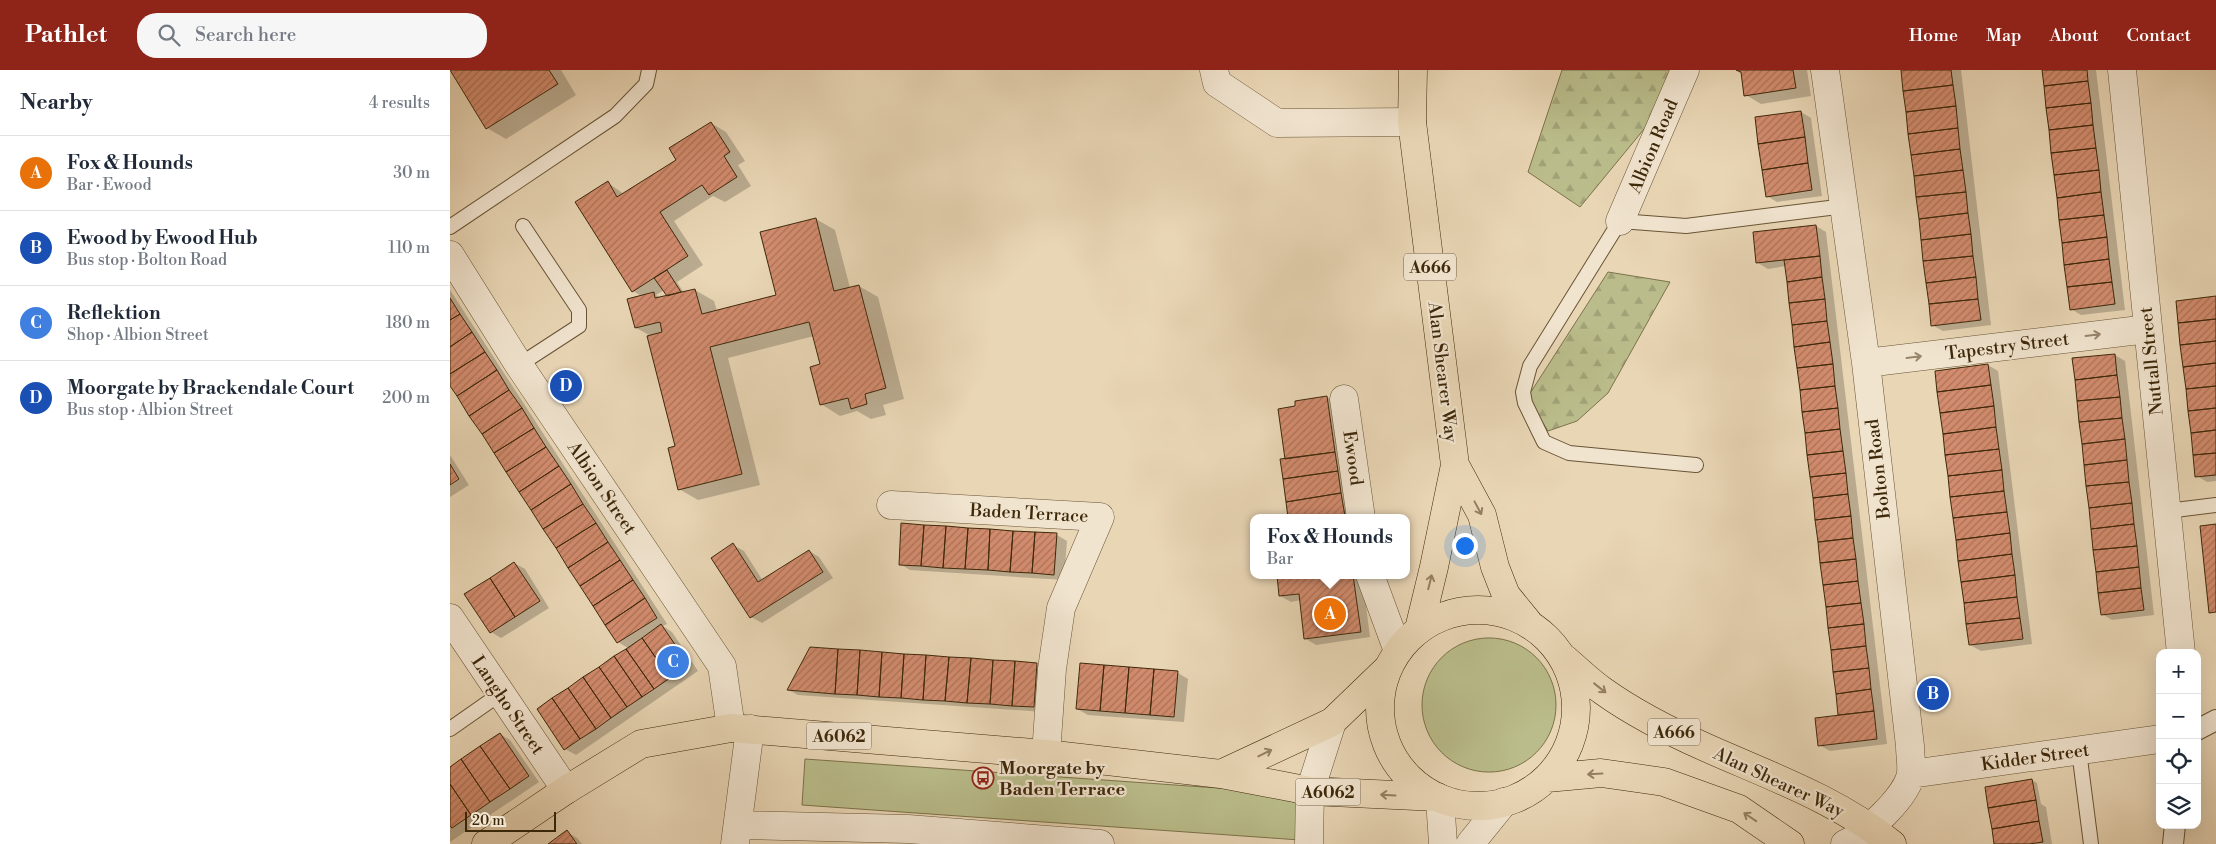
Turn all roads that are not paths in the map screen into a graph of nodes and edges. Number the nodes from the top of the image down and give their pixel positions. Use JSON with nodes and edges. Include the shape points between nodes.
{"nodes":[{"id":1,"x":649,"y":70,"type":"edge"},
{"id":2,"x":1214,"y":70,"type":"edge"},
{"id":3,"x":1413,"y":70,"type":"edge"},
{"id":4,"x":1685,"y":70,"type":"edge"},
{"id":5,"x":1825,"y":70,"type":"edge"},
{"id":6,"x":2122,"y":70,"type":"edge"},
{"id":7,"x":1412,"y":122,"type":"junction"},
{"id":8,"x":1845,"y":206,"type":"junction"},
{"id":9,"x":1620,"y":221,"type":"junction"},
{"id":10,"x":523,"y":226,"type":"dead end"},
{"id":11,"x":450,"y":227,"type":"edge"},
{"id":12,"x":450,"y":255,"type":"edge"},
{"id":13,"x":2148,"y":329,"type":"junction"},
{"id":14,"x":1866,"y":363,"type":"junction"},
{"id":15,"x":520,"y":365,"type":"junction"},
{"id":16,"x":1344,"y":399,"type":"dead end"},
{"id":17,"x":1455,"y":465,"type":"junction"},
{"id":18,"x":1696,"y":465,"type":"dead end"},
{"id":19,"x":891,"y":505,"type":"dead end"},
{"id":20,"x":2216,"y":505,"type":"edge"},
{"id":21,"x":2167,"y":511,"type":"junction"},
{"id":22,"x":1361,"y":514,"type":"edge"},
{"id":23,"x":1371,"y":579,"type":"edge"},
{"id":24,"x":450,"y":618,"type":"edge"},
{"id":25,"x":1529,"y":624,"type":"junction"},
{"id":26,"x":1419,"y":629,"type":"junction"},
{"id":27,"x":2181,"y":649,"type":"edge"},
{"id":28,"x":1562,"y":657,"type":"junction"},
{"id":29,"x":1393,"y":660,"type":"junction"},
{"id":30,"x":500,"y":694,"type":"junction"},
{"id":31,"x":2216,"y":720,"type":"edge"},
{"id":32,"x":1332,"y":722,"type":"junction"},
{"id":33,"x":740,"y":728,"type":"junction"},
{"id":34,"x":2201,"y":728,"type":"edge"},
{"id":35,"x":450,"y":729,"type":"edge"},
{"id":36,"x":2156,"y":740,"type":"edge"},
{"id":37,"x":2079,"y":751,"type":"junction"},
{"id":38,"x":1046,"y":754,"type":"junction"},
{"id":39,"x":1221,"y":774,"type":"junction"},
{"id":40,"x":1911,"y":774,"type":"junction"},
{"id":41,"x":1547,"y":778,"type":"junction"},
{"id":42,"x":566,"y":790,"type":"junction"},
{"id":43,"x":1310,"y":791,"type":"junction"},
{"id":44,"x":1438,"y":798,"type":"junction"},
{"id":45,"x":1504,"y":802,"type":"junction"},
{"id":46,"x":2175,"y":829,"type":"edge"},
{"id":47,"x":737,"y":834,"type":"edge"},
{"id":48,"x":1868,"y":835,"type":"edge"},
{"id":49,"x":486,"y":844,"type":"edge"},
{"id":50,"x":1100,"y":844,"type":"edge"},
{"id":51,"x":1308,"y":844,"type":"edge"},
{"id":52,"x":1443,"y":844,"type":"edge"},
{"id":53,"x":1470,"y":844,"type":"edge"},
{"id":54,"x":1790,"y":844,"type":"edge"},
{"id":55,"x":1845,"y":844,"type":"edge"},
{"id":56,"x":1892,"y":844,"type":"edge"},
{"id":57,"x":2091,"y":844,"type":"edge"},
{"id":58,"x":2173,"y":844,"type":"edge"}],
"edges":[{"from":1,"to":11,"type":"lane","via":[[646,84],[615,116]]},
{"from":2,"to":7,"type":"street","via":[[1216,83],[1277,123]]},
{"from":3,"to":7,"type":"main road","name":"Alan Shearer Way","number":"A666"},
{"from":4,"to":9,"type":"street","name":"Albion Road"},
{"from":5,"to":8,"type":"street","name":"Bolton Road"},
{"from":6,"to":13,"type":"street","name":"Nuttall Street"},
{"from":7,"to":17,"type":"main road","name":"Alan Shearer Way","number":"A666"},
{"from":8,"to":9,"type":"lane","via":[[1686,226]]},
{"from":8,"to":14,"type":"street","name":"Bolton Road"},
{"from":9,"to":18,"type":"lane","via":[[1530,366],[1523,392],[1525,403],[1544,442],[1569,453]]},
{"from":10,"to":15,"type":"lane","via":[[578,310],[579,326]]},
{"from":12,"to":15,"type":"street","name":"Albion Street"},
{"from":14,"to":13,"type":"street","name":"Tapestry Street","one_way":true},
{"from":13,"to":21,"type":"street","name":"Nuttall Street"},
{"from":14,"to":40,"type":"street","name":"Bolton Road"},
{"from":15,"to":33,"type":"street","name":"Albion Street","via":[[722,666]]},
{"from":16,"to":22,"type":"street","name":"Ewood"},
{"from":17,"to":25,"type":"main road","name":"Alan Shearer Way","number":"A666","one_way":true,"via":[[1482,515],[1495,568],[1506,595]]},
{"from":26,"to":17,"type":"main road","name":"Alan Shearer Way","number":"A666","one_way":true},
{"from":19,"to":38,"type":"street","name":"Baden Terrace","via":[[1100,517],[1061,608],[1052,669]]},
{"from":20,"to":21,"type":"lane"},
{"from":21,"to":27,"type":"street","name":"Nuttall Street"},
{"from":23,"to":29,"type":"street"},
{"from":24,"to":30,"type":"street","name":"Langho Street"},
{"from":25,"to":26,"type":"main road","number":"A666","via":[[1502,613],[1473,610],[1444,615]]},
{"from":25,"to":28,"type":"main road","number":"A666","via":[[1548,638]]},
{"from":26,"to":29,"type":"main road","number":"A666"},
{"from":28,"to":41,"type":"main road","number":"A666","via":[[1574,687],[1576,720],[1566,752]]},
{"from":28,"to":48,"type":"main road","name":"Alan Shearer Way","number":"A666","one_way":true,"via":[[1602,691],[1648,719],[1812,795]]},
{"from":29,"to":32,"type":"main road"},
{"from":29,"to":44,"type":"main road","number":"A666","via":[[1380,698],[1382,729],[1393,756],[1411,780]]},
{"from":30,"to":35,"type":"lane"},
{"from":30,"to":42,"type":"street","name":"Langho Street"},
{"from":31,"to":34,"type":"street"},
{"from":39,"to":32,"type":"main road","one_way":true},
{"from":32,"to":43,"type":"street"},
{"from":33,"to":38,"type":"main road","number":"A6062"},
{"from":33,"to":42,"type":"main road","number":"A6062","via":[[642,744]]},
{"from":33,"to":47,"type":"street","name":"Albion Street"},
{"from":36,"to":37,"type":"street","name":"Kidder Street"},
{"from":37,"to":40,"type":"street","name":"Kidder Street"},
{"from":37,"to":57,"type":"lane"},
{"from":38,"to":39,"type":"main road","number":"A6062"},
{"from":39,"to":43,"type":"main road","number":"A6062"},
{"from":40,"to":48,"type":"street","via":[[1904,790]]},
{"from":41,"to":45,"type":"main road","number":"A666","via":[[1527,793]]},
{"from":54,"to":41,"type":"main road","one_way":true,"via":[[1739,809],[1664,782],[1602,773]]},
{"from":42,"to":49,"type":"main road","number":"A6062"},
{"from":44,"to":43,"type":"main road","number":"A6062","one_way":true},
{"from":43,"to":51,"type":"street"},
{"from":44,"to":45,"type":"main road","number":"A666","via":[[1472,806]]},
{"from":44,"to":52,"type":"street"},
{"from":45,"to":53,"type":"street"},
{"from":46,"to":58,"type":"street"},
{"from":47,"to":50,"type":"street","via":[[908,829]]},
{"from":48,"to":55,"type":"street"},
{"from":48,"to":56,"type":"main road","number":"A666"}]}
